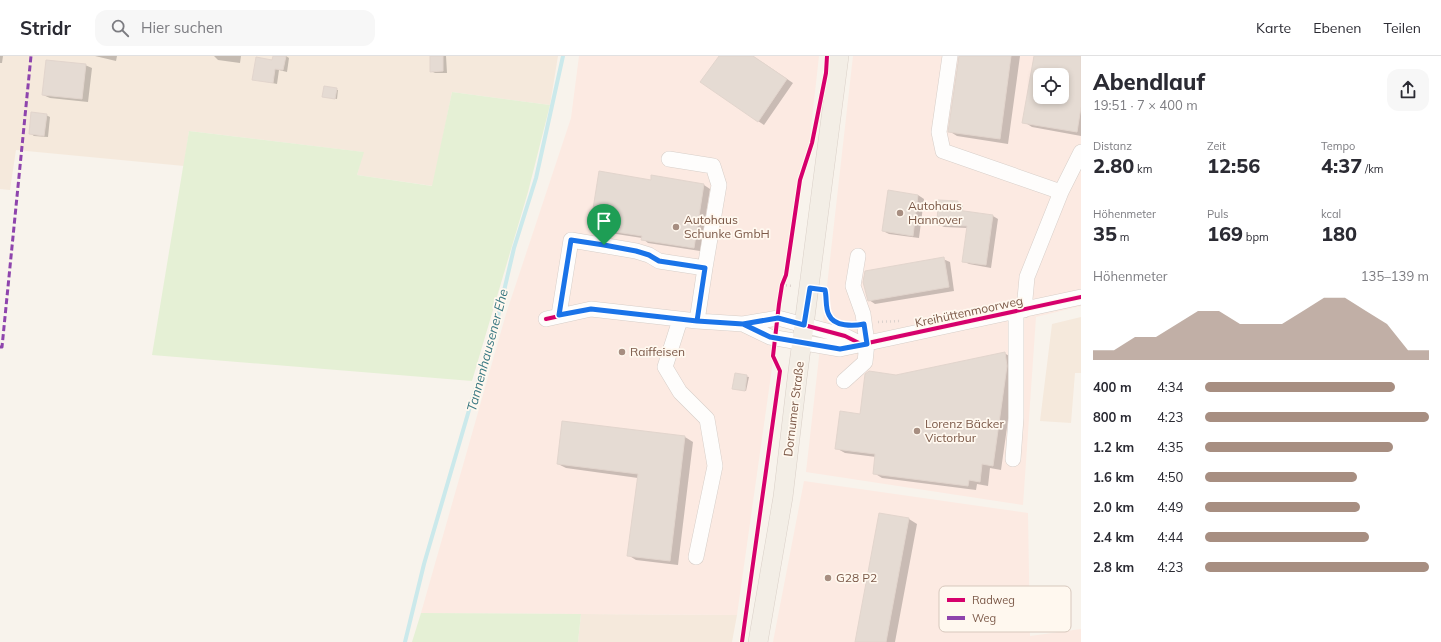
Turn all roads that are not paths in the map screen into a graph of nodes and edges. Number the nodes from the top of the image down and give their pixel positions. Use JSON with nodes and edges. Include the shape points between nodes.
{"nodes":[{"id":1,"x":839,"y":56,"type":"edge"},
{"id":2,"x":950,"y":56,"type":"edge"},
{"id":3,"x":1081,"y":152,"type":"edge"},
{"id":4,"x":669,"y":159,"type":"dead end"},
{"id":5,"x":1061,"y":192,"type":"junction"},
{"id":6,"x":858,"y":256,"type":"dead end"},
{"id":7,"x":705,"y":268,"type":"junction"},
{"id":8,"x":1081,"y":298,"type":"edge"},
{"id":9,"x":1020,"y":311,"type":"junction"},
{"id":10,"x":680,"y":320,"type":"junction"},
{"id":11,"x":697,"y":321,"type":"junction"},
{"id":12,"x":743,"y":324,"type":"junction"},
{"id":13,"x":803,"y":334,"type":"junction"},
{"id":14,"x":864,"y":344,"type":"junction"},
{"id":15,"x":844,"y":381,"type":"dead end"},
{"id":16,"x":1013,"y":459,"type":"dead end"},
{"id":17,"x":696,"y":557,"type":"dead end"},
{"id":18,"x":758,"y":642,"type":"edge"}],
"edges":[{"from":1,"to":13,"type":"main road","name":"Dornumer Straße"},
{"from":2,"to":5,"type":"street","via":[[939,132],[943,151]]},
{"from":3,"to":5,"type":"street"},
{"from":4,"to":7,"type":"street","via":[[713,166],[719,185]]},
{"from":5,"to":9,"type":"street","via":[[1027,277]]},
{"from":6,"to":14,"type":"street","via":[[853,286],[863,314]]},
{"from":7,"to":10,"type":"street","via":[[659,261],[636,251],[571,240],[552,317],[591,309]]},
{"from":7,"to":11,"type":"street"},
{"from":8,"to":9,"type":"street","name":"Kreihüttenmoorweg"},
{"from":9,"to":14,"type":"street","name":"Kreihüttenmoorweg"},
{"from":9,"to":16,"type":"street"},
{"from":10,"to":11,"type":"street"},
{"from":10,"to":17,"type":"street","via":[[665,366],[680,392],[707,419],[715,466]]},
{"from":11,"to":12,"type":"street"},
{"from":12,"to":13,"type":"street","via":[[770,337]]},
{"from":12,"to":13,"type":"street","via":[[778,318]]},
{"from":13,"to":14,"type":"street","via":[[845,336]]},
{"from":13,"to":18,"type":"main road","name":"Dornumer Straße","via":[[784,496]]},
{"from":14,"to":15,"type":"street","via":[[865,362]]}]}
